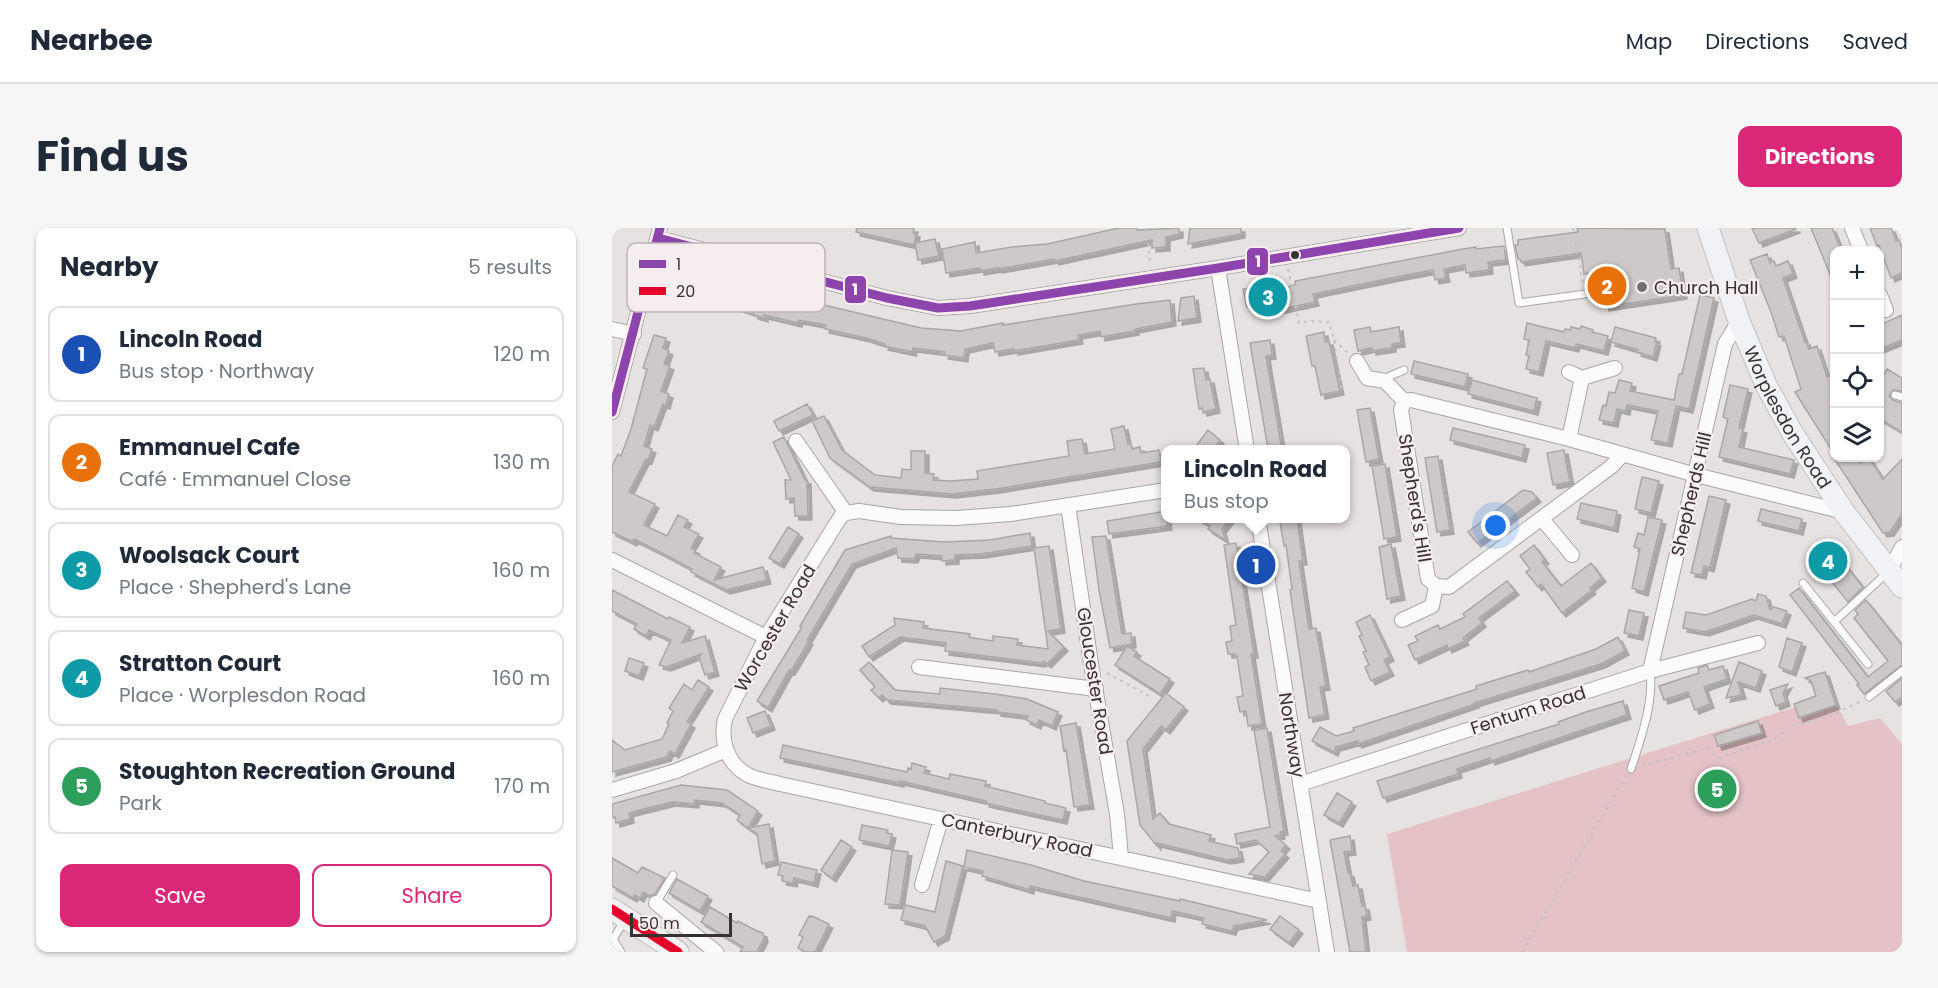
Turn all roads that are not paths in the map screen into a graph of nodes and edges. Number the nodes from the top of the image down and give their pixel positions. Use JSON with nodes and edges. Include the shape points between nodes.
{"nodes":[{"id":1,"x":1459,"y":228,"type":"edge"},
{"id":2,"x":1507,"y":228,"type":"edge"},
{"id":3,"x":1708,"y":228,"type":"edge"},
{"id":4,"x":1852,"y":228,"type":"edge"},
{"id":5,"x":659,"y":233,"type":"edge"},
{"id":6,"x":694,"y":243,"type":"edge"},
{"id":7,"x":1859,"y":246,"type":"edge"},
{"id":8,"x":1218,"y":268,"type":"junction"},
{"id":9,"x":825,"y":280,"type":"edge"},
{"id":10,"x":1584,"y":294,"type":"road end"},
{"id":11,"x":1882,"y":300,"type":"edge"},
{"id":12,"x":1886,"y":310,"type":"dead end"},
{"id":13,"x":639,"y":312,"type":"edge"},
{"id":14,"x":1739,"y":321,"type":"junction"},
{"id":15,"x":612,"y":328,"type":"edge"},
{"id":16,"x":634,"y":334,"type":"junction"},
{"id":17,"x":1357,"y":361,"type":"road end"},
{"id":18,"x":1615,"y":368,"type":"dead end"},
{"id":19,"x":1404,"y":370,"type":"dead end"},
{"id":20,"x":1569,"y":372,"type":"dead end"},
{"id":21,"x":1582,"y":378,"type":"junction"},
{"id":22,"x":1385,"y":381,"type":"junction"},
{"id":23,"x":1404,"y":401,"type":"junction"},
{"id":24,"x":612,"y":412,"type":"edge"},
{"id":25,"x":1569,"y":439,"type":"junction"},
{"id":26,"x":796,"y":441,"type":"dead end"},
{"id":27,"x":1246,"y":445,"type":"edge"},
{"id":28,"x":1622,"y":454,"type":"junction"},
{"id":29,"x":1696,"y":475,"type":"junction"},
{"id":30,"x":1161,"y":491,"type":"edge"},
{"id":31,"x":1068,"y":505,"type":"junction"},
{"id":32,"x":1845,"y":512,"type":"junction"},
{"id":33,"x":846,"y":513,"type":"junction"},
{"id":34,"x":1542,"y":519,"type":"junction"},
{"id":35,"x":1259,"y":523,"type":"edge"},
{"id":36,"x":1902,"y":547,"type":"edge"},
{"id":37,"x":1572,"y":555,"type":"dead end"},
{"id":38,"x":612,"y":560,"type":"edge"},
{"id":39,"x":1896,"y":579,"type":"edge"},
{"id":40,"x":1803,"y":583,"type":"dead end"},
{"id":41,"x":1436,"y":586,"type":"junction"},
{"id":42,"x":1402,"y":620,"type":"dead end"},
{"id":43,"x":1834,"y":621,"type":"junction"},
{"id":44,"x":766,"y":637,"type":"junction"},
{"id":45,"x":1758,"y":643,"type":"dead end"},
{"id":46,"x":1868,"y":664,"type":"dead end"},
{"id":47,"x":919,"y":667,"type":"dead end"},
{"id":48,"x":1650,"y":670,"type":"junction"},
{"id":49,"x":1902,"y":671,"type":"edge"},
{"id":50,"x":1096,"y":689,"type":"junction"},
{"id":51,"x":1869,"y":697,"type":"road end"},
{"id":52,"x":726,"y":750,"type":"junction"},
{"id":53,"x":1631,"y":769,"type":"road end"},
{"id":54,"x":1300,"y":784,"type":"junction"},
{"id":55,"x":612,"y":790,"type":"edge"},
{"id":56,"x":941,"y":819,"type":"junction"},
{"id":57,"x":1120,"y":857,"type":"junction"},
{"id":58,"x":673,"y":875,"type":"dead end"},
{"id":59,"x":922,"y":885,"type":"dead end"},
{"id":60,"x":1319,"y":901,"type":"junction"},
{"id":61,"x":656,"y":903,"type":"joint"},
{"id":62,"x":619,"y":913,"type":"edge"},
{"id":63,"x":613,"y":939,"type":"edge"},
{"id":64,"x":621,"y":952,"type":"edge"},
{"id":65,"x":678,"y":952,"type":"edge"},
{"id":66,"x":716,"y":952,"type":"edge"},
{"id":67,"x":1327,"y":952,"type":"edge"}],
"edges":[{"from":1,"to":8,"type":"street"},
{"from":2,"to":10,"type":"lane","via":[[1519,303]]},
{"from":3,"to":14,"type":"main road","name":"Worplesdon Road"},
{"from":4,"to":7,"type":"street"},
{"from":5,"to":6,"type":"street"},
{"from":8,"to":9,"type":"street","via":[[938,308]]},
{"from":8,"to":27,"type":"street"},
{"from":11,"to":12,"type":"street"},
{"from":13,"to":16,"type":"street"},
{"from":14,"to":29,"type":"street","name":"Shepherds Hill","via":[[1725,344]]},
{"from":14,"to":32,"type":"main road","name":"Worplesdon Road","via":[[1766,385],[1793,434]]},
{"from":15,"to":16,"type":"street"},
{"from":16,"to":24,"type":"street"},
{"from":17,"to":22,"type":"street","via":[[1367,378]]},
{"from":18,"to":21,"type":"street"},
{"from":19,"to":22,"type":"lane"},
{"from":20,"to":21,"type":"street"},
{"from":21,"to":25,"type":"street"},
{"from":22,"to":23,"type":"street"},
{"from":23,"to":25,"type":"street"},
{"from":23,"to":41,"type":"street","name":"Shepherd's Hill","via":[[1401,410],[1428,579]]},
{"from":25,"to":28,"type":"street"},
{"from":26,"to":33,"type":"street"},
{"from":28,"to":29,"type":"street"},
{"from":28,"to":34,"type":"street","name":"Shepherd's Hill","via":[[1612,466]]},
{"from":29,"to":32,"type":"street"},
{"from":29,"to":48,"type":"street","name":"Shepherds Hill"},
{"from":30,"to":31,"type":"street"},
{"from":31,"to":33,"type":"street","via":[[956,518]]},
{"from":31,"to":50,"type":"street","name":"Gloucester Road"},
{"from":32,"to":39,"type":"main road","name":"Worplesdon Road"},
{"from":33,"to":44,"type":"street","name":"Worcester Road"},
{"from":34,"to":37,"type":"street"},
{"from":34,"to":41,"type":"street","name":"Shepherd's Hill","via":[[1449,587]]},
{"from":35,"to":54,"type":"street","name":"Northway"},
{"from":36,"to":39,"type":"street"},
{"from":38,"to":44,"type":"street"},
{"from":39,"to":43,"type":"lane"},
{"from":40,"to":43,"type":"lane"},
{"from":41,"to":42,"type":"street","via":[[1432,606]]},
{"from":43,"to":46,"type":"lane"},
{"from":44,"to":52,"type":"street","name":"Worcester Road","via":[[725,719]]},
{"from":45,"to":48,"type":"street","name":"Fentum Road"},
{"from":47,"to":50,"type":"street"},
{"from":48,"to":53,"type":"lane","via":[[1648,708]]},
{"from":48,"to":54,"type":"street","name":"Fentum Road"},
{"from":49,"to":51,"type":"lane"},
{"from":50,"to":57,"type":"street","name":"Gloucester Road","via":[[1117,814]]},
{"from":52,"to":55,"type":"street","via":[[676,771]]},
{"from":52,"to":56,"type":"street","name":"Canterbury Road","via":[[736,766],[750,777]]},
{"from":54,"to":60,"type":"street","name":"Northway"},
{"from":56,"to":57,"type":"street","name":"Canterbury Road"},
{"from":56,"to":59,"type":"street"},
{"from":57,"to":60,"type":"street","name":"Canterbury Road"},
{"from":58,"to":61,"type":"lane"},
{"from":60,"to":67,"type":"street","name":"Northway"},
{"from":61,"to":66,"type":"street"},
{"from":62,"to":63,"type":"lane"},
{"from":62,"to":65,"type":"main road"},
{"from":63,"to":64,"type":"lane"}]}
